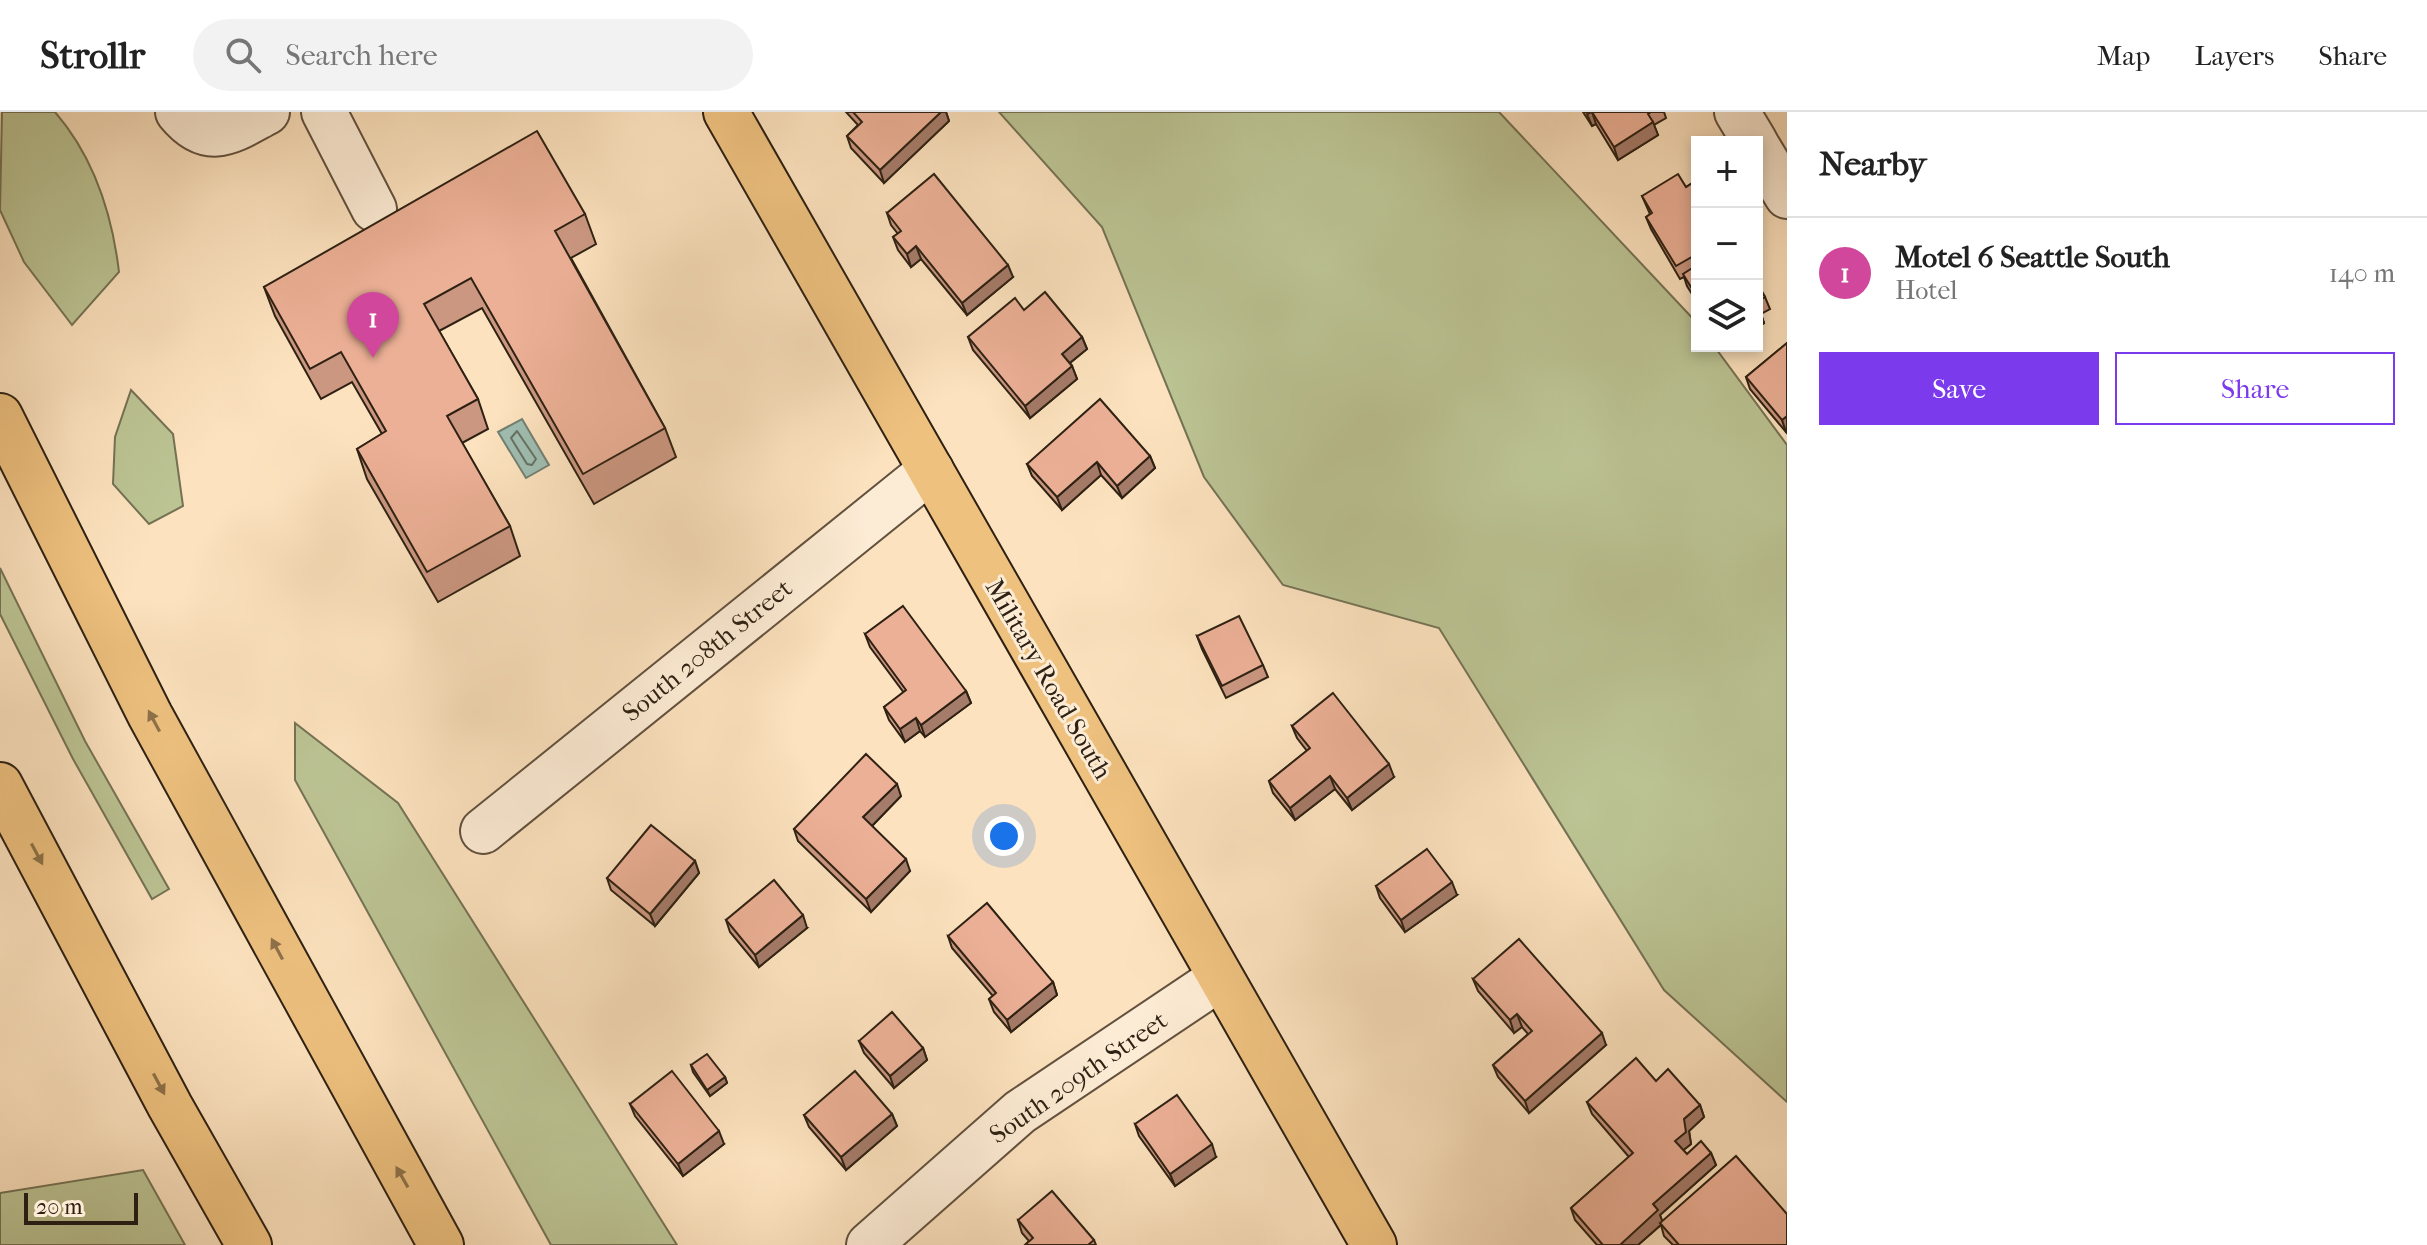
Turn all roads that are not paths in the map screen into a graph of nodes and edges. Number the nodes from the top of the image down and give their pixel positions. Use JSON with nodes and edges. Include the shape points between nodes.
{"nodes":[{"id":1,"x":178,"y":112,"type":"edge"},
{"id":2,"x":324,"y":112,"type":"edge"},
{"id":3,"x":726,"y":112,"type":"edge"},
{"id":4,"x":1737,"y":112,"type":"edge"},
{"id":5,"x":254,"y":115,"type":"edge"},
{"id":6,"x":1751,"y":136,"type":"edge"},
{"id":7,"x":1763,"y":156,"type":"edge"},
{"id":8,"x":1787,"y":196,"type":"edge"},
{"id":9,"x":374,"y":209,"type":"dead end"},
{"id":10,"x":0,"y":379,"type":"edge"},
{"id":11,"x":0,"y":416,"type":"edge"},
{"id":12,"x":931,"y":470,"type":"junction"},
{"id":13,"x":27,"y":471,"type":"junction"},
{"id":14,"x":0,"y":785,"type":"edge"},
{"id":15,"x":483,"y":831,"type":"dead end"},
{"id":16,"x":1220,"y":978,"type":"junction"},
{"id":17,"x":249,"y":1245,"type":"edge"},
{"id":18,"x":441,"y":1245,"type":"edge"},
{"id":19,"x":869,"y":1245,"type":"edge"},
{"id":20,"x":1374,"y":1245,"type":"edge"}],
"edges":[{"from":1,"to":5,"type":"street","via":[[208,135],[224,135]]},
{"from":2,"to":9,"type":"street"},
{"from":3,"to":12,"type":"main road","name":"Military Road South"},
{"from":4,"to":6,"type":"street"},
{"from":7,"to":8,"type":"street"},
{"from":10,"to":13,"type":"main road"},
{"from":11,"to":13,"type":"main road"},
{"from":12,"to":15,"type":"street","name":"South 208th Street"},
{"from":12,"to":16,"type":"main road","name":"Military Road South"},
{"from":18,"to":13,"type":"main road","one_way":true,"via":[[150,715]]},
{"from":14,"to":17,"type":"main road","one_way":true},
{"from":16,"to":19,"type":"street","name":"South 209th Street","via":[[1020,1112]]},
{"from":16,"to":20,"type":"main road","name":"Military Road South"}]}
